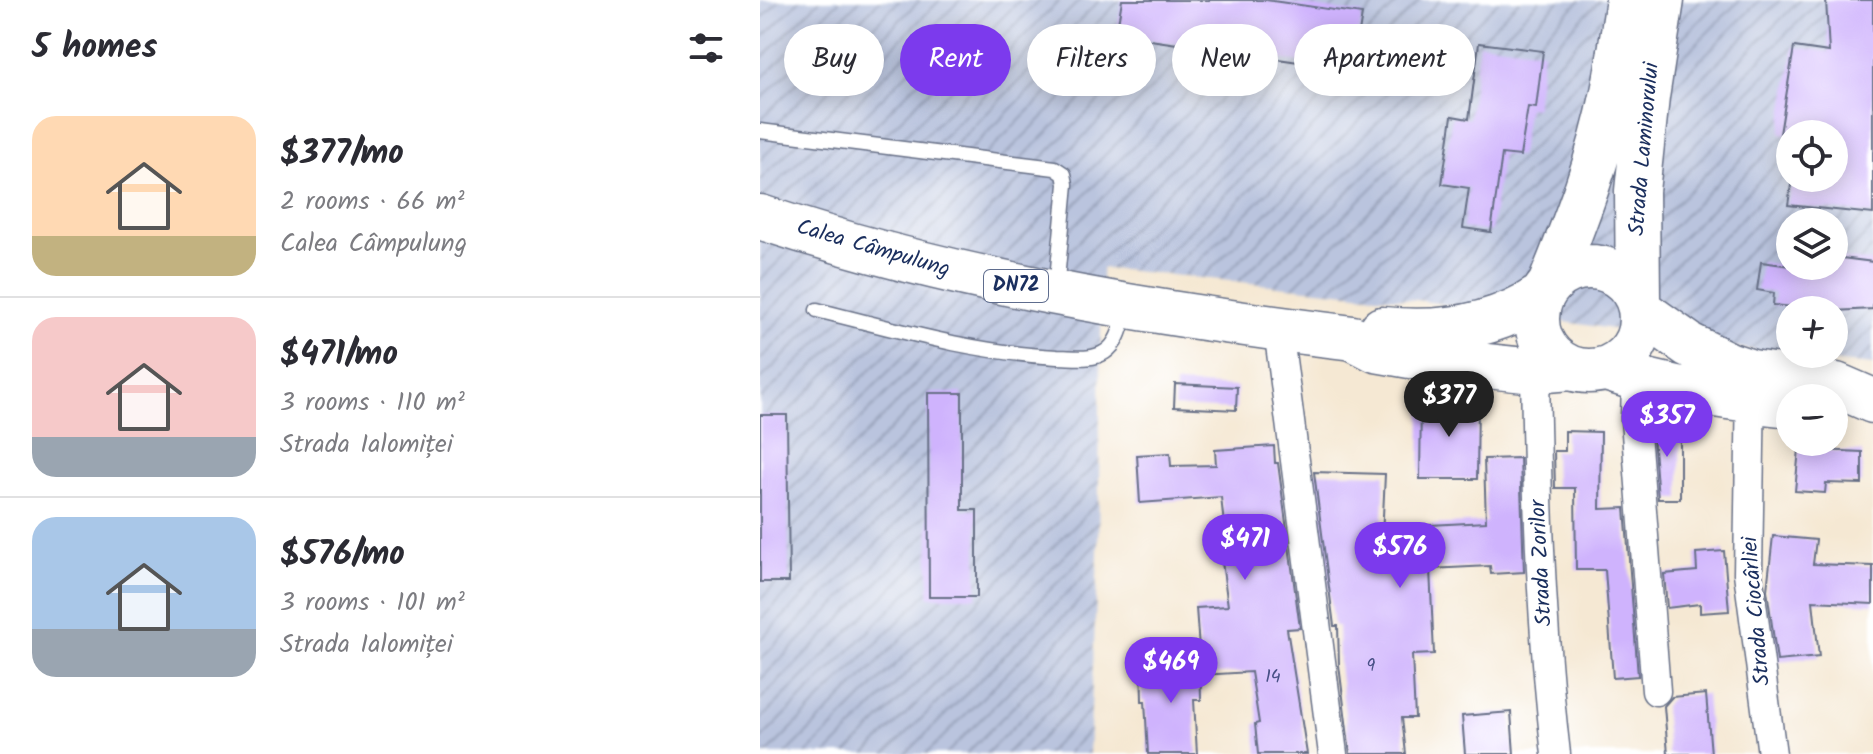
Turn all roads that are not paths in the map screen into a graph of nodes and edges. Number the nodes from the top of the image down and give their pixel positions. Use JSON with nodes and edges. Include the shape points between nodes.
{"nodes":[{"id":1,"x":1628,"y":0,"type":"edge"},
{"id":2,"x":1662,"y":0,"type":"edge"},
{"id":3,"x":760,"y":131,"type":"edge"},
{"id":4,"x":760,"y":217,"type":"edge"},
{"id":5,"x":1546,"y":289,"type":"junction"},
{"id":6,"x":1055,"y":294,"type":"junction"},
{"id":7,"x":1639,"y":305,"type":"junction"},
{"id":8,"x":1127,"y":307,"type":"junction"},
{"id":9,"x":817,"y":310,"type":"dead end"},
{"id":10,"x":1278,"y":329,"type":"junction"},
{"id":11,"x":1353,"y":338,"type":"junction"},
{"id":12,"x":1586,"y":372,"type":"junction"},
{"id":13,"x":1764,"y":393,"type":"edge"},
{"id":14,"x":1873,"y":403,"type":"edge"},
{"id":15,"x":1848,"y":407,"type":"edge"},
{"id":16,"x":1656,"y":691,"type":"dead end"},
{"id":17,"x":1333,"y":754,"type":"edge"},
{"id":18,"x":1556,"y":754,"type":"edge"},
{"id":19,"x":1772,"y":754,"type":"edge"}],
"edges":[{"from":1,"to":5,"type":"main road","name":"Strada Laminorului","via":[[1605,126]]},
{"from":2,"to":7,"type":"main road","name":"Strada Laminorului","via":[[1637,191]]},
{"from":3,"to":6,"type":"lane","via":[[1055,168],[1064,174],[1066,184]]},
{"from":4,"to":6,"type":"main road","name":"Calea Câmpulung","number":"DN72","via":[[889,255]]},
{"from":5,"to":7,"type":"main road","name":"Calea Câmpulung","number":"DN72","via":[[1566,272],[1599,268],[1629,285]]},
{"from":5,"to":11,"type":"main road","name":"Calea Câmpulung","number":"DN72","via":[[1499,319],[1420,333],[1380,329]]},
{"from":5,"to":12,"type":"main road","via":[[1536,312],[1543,346],[1555,359]]},
{"from":6,"to":8,"type":"main road","name":"Calea Câmpulung","number":"DN72"},
{"from":7,"to":12,"type":"main road","via":[[1637,340],[1619,362]]},
{"from":7,"to":13,"type":"main road","name":"Calea Câmpulung"},
{"from":8,"to":9,"type":"lane","via":[[1119,336],[1107,351],[1091,358],[953,345]]},
{"from":8,"to":10,"type":"main road","name":"Calea Câmpulung","number":"DN72"},
{"from":10,"to":11,"type":"main road","name":"Calea Câmpulung","number":"DN72"},
{"from":10,"to":17,"type":"street"},
{"from":11,"to":12,"type":"main road","name":"Calea Câmpulung","number":"DN72","via":[[1376,350],[1439,361]]},
{"from":12,"to":13,"type":"main road","name":"Calea Câmpulung"},
{"from":12,"to":16,"type":"street","via":[[1635,420]]},
{"from":12,"to":18,"type":"street","name":"Strada Zorilor","via":[[1536,445]]},
{"from":13,"to":14,"type":"main road","name":"Calea Câmpulung","via":[[1836,385]]},
{"from":13,"to":19,"type":"street","name":"Strada Ciocârliei","via":[[1748,573]]},
{"from":14,"to":15,"type":"main road","name":"Calea Câmpulung"}]}
